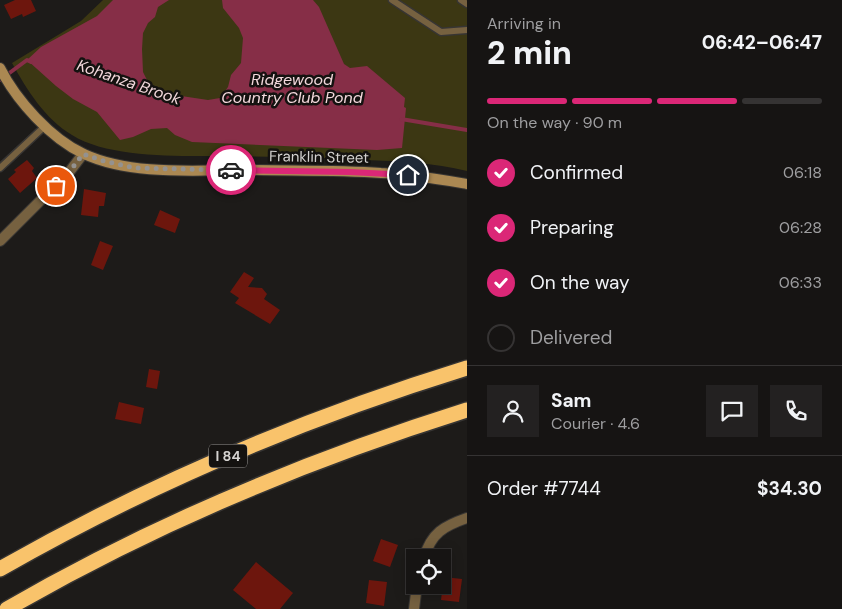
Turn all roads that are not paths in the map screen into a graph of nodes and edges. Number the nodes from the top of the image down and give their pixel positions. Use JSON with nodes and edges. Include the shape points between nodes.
{"nodes":[{"id":1,"x":392,"y":0,"type":"edge"},
{"id":2,"x":461,"y":0,"type":"edge"},
{"id":3,"x":467,"y":4,"type":"edge"},
{"id":4,"x":467,"y":30,"type":"edge"},
{"id":5,"x":1,"y":71,"type":"edge"},
{"id":6,"x":45,"y":126,"type":"junction"},
{"id":7,"x":83,"y":154,"type":"junction"},
{"id":8,"x":0,"y":168,"type":"edge"},
{"id":9,"x":467,"y":184,"type":"edge"},
{"id":10,"x":0,"y":242,"type":"edge"},
{"id":11,"x":467,"y":368,"type":"edge"},
{"id":12,"x":467,"y":410,"type":"edge"},
{"id":13,"x":467,"y":518,"type":"edge"},
{"id":14,"x":427,"y":549,"type":"edge"},
{"id":15,"x":0,"y":569,"type":"edge"},
{"id":16,"x":416,"y":594,"type":"edge"},
{"id":17,"x":7,"y":609,"type":"edge"},
{"id":18,"x":414,"y":609,"type":"edge"}],
"edges":[{"from":1,"to":4,"type":"lane","via":[[441,32]]},
{"from":2,"to":3,"type":"lane"},
{"from":5,"to":6,"type":"main road","name":"Franklin Street"},
{"from":6,"to":7,"type":"main road","name":"Franklin Street"},
{"from":6,"to":8,"type":"lane"},
{"from":7,"to":9,"type":"main road","name":"Franklin Street","via":[[135,168],[381,173]]},
{"from":7,"to":10,"type":"street"},
{"from":11,"to":15,"type":"highway","number":"I 84","via":[[352,407],[220,459],[90,521]]},
{"from":12,"to":17,"type":"highway","number":"I 84","via":[[236,494],[108,555]]},
{"from":13,"to":14,"type":"street","via":[[438,531]]},
{"from":16,"to":18,"type":"street"}]}
